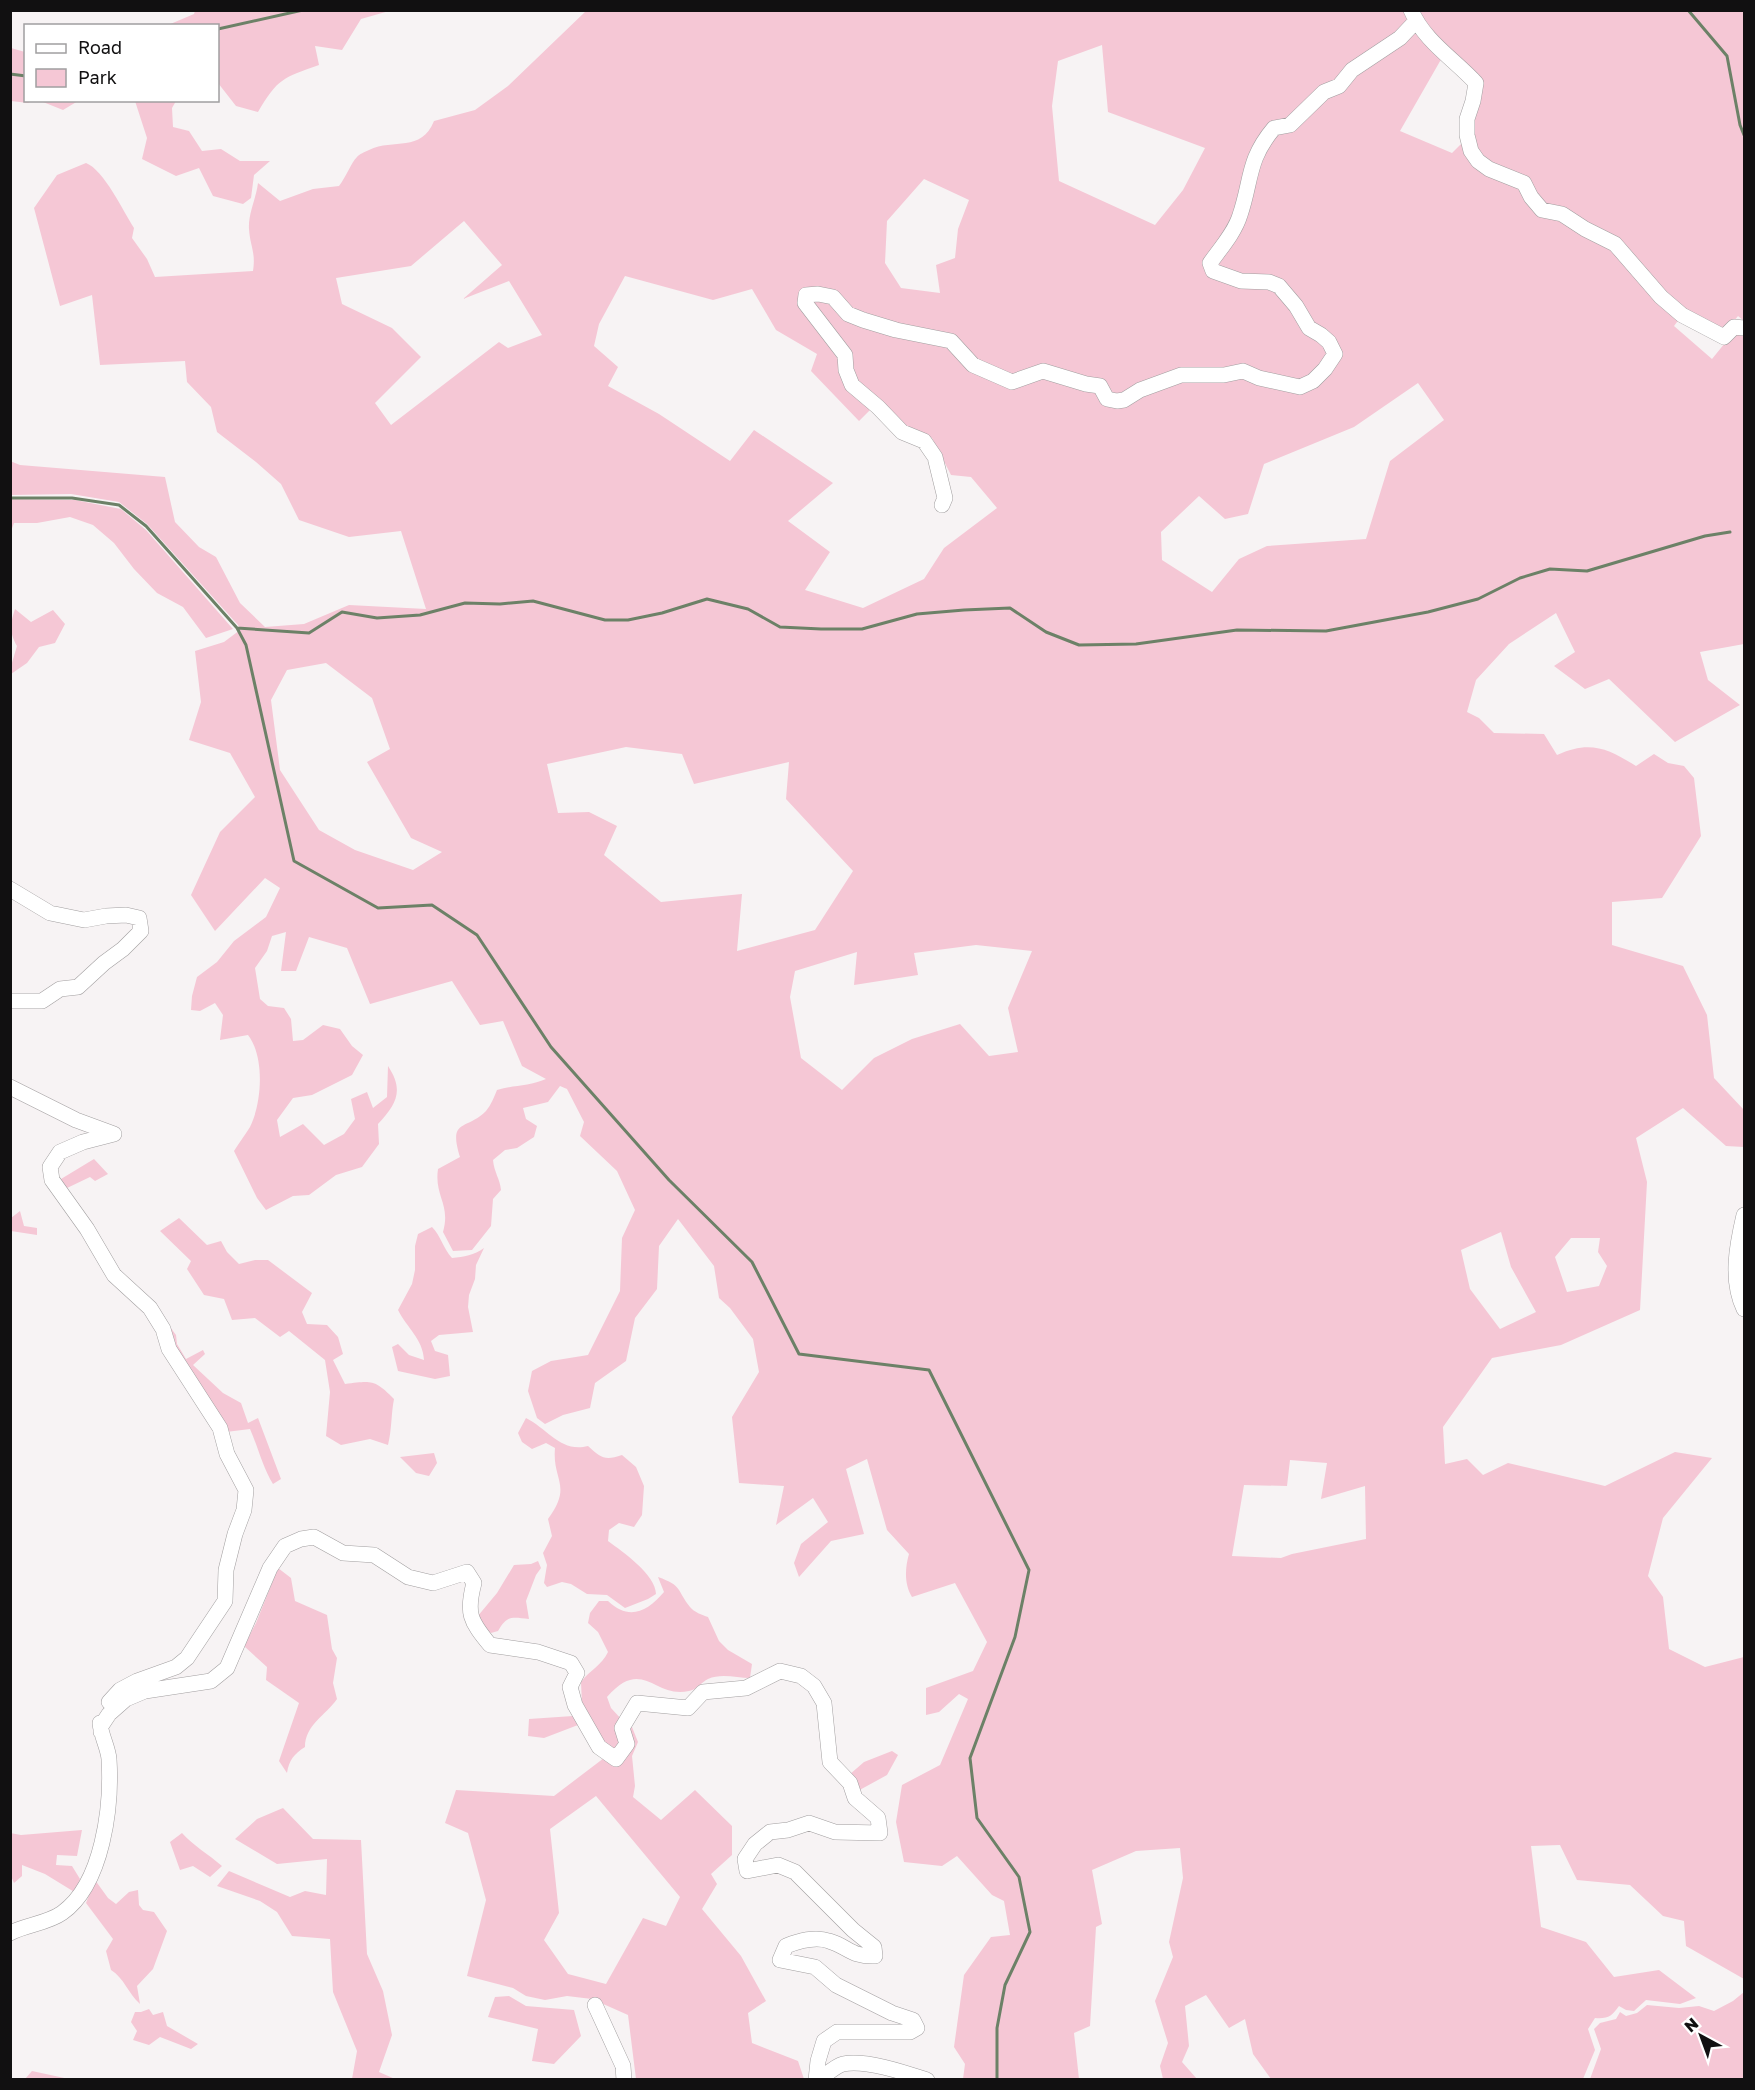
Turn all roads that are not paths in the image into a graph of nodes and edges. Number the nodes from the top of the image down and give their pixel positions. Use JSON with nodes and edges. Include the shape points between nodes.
{"nodes":[{"id":1,"x":1413,"y":16,"type":"edge"},
{"id":2,"x":1744,"y":328,"type":"edge"},
{"id":3,"x":942,"y":505,"type":"dead end"},
{"id":4,"x":10,"y":889,"type":"edge"},
{"id":5,"x":10,"y":1002,"type":"edge"},
{"id":6,"x":10,"y":1087,"type":"edge"},
{"id":7,"x":1744,"y":1215,"type":"edge"},
{"id":8,"x":1744,"y":1309,"type":"edge"},
{"id":9,"x":101,"y":1732,"type":"junction"},
{"id":10,"x":10,"y":1933,"type":"edge"},
{"id":11,"x":595,"y":2005,"type":"dead end"},
{"id":12,"x":624,"y":2079,"type":"edge"},
{"id":13,"x":818,"y":2079,"type":"edge"},
{"id":14,"x":927,"y":2079,"type":"edge"}],
"edges":[{"from":1,"to":2,"type":"street","via":[[1431,41],[1476,83],[1467,135],[1478,161],[1524,183],[1542,210],[1562,214],[1615,244],[1682,315],[1724,338],[1734,327]]},
{"from":1,"to":3,"type":"street","via":[[1400,38],[1352,70],[1339,86],[1324,92],[1290,125],[1274,128],[1269,134],[1256,153],[1240,218],[1210,263],[1213,271],[1241,281],[1279,286],[1309,328],[1329,342],[1335,354],[1307,384],[1300,387],[1243,371],[1181,375],[1117,401],[1107,399],[1100,386],[1043,371],[1012,382],[973,365],[951,340],[896,330],[848,314],[832,297],[806,295],[805,303],[844,355],[852,385],[902,432],[924,441],[935,457],[945,498]]},
{"from":4,"to":5,"type":"street","via":[[50,913],[84,920],[106,915],[139,918],[141,931],[78,987],[60,989],[42,1001]]},
{"from":6,"to":9,"type":"street","via":[[114,1134],[60,1152],[50,1167],[52,1180],[114,1275],[150,1308],[164,1329],[169,1349],[220,1428],[227,1454],[246,1490],[226,1570],[225,1601],[187,1658],[176,1667],[120,1690],[105,1706],[99,1720]]},
{"from":7,"to":8,"type":"street","via":[[1736,1276]]},
{"from":9,"to":10,"type":"street","via":[[109,1757],[108,1803],[94,1871],[78,1899],[60,1914]]},
{"from":9,"to":13,"type":"street","via":[[109,1714],[126,1699],[145,1691],[211,1681],[227,1668],[270,1568],[285,1546],[314,1537],[344,1553],[374,1555],[408,1576],[433,1583],[467,1572],[474,1583],[470,1610],[473,1624],[490,1645],[538,1652],[571,1663],[576,1673],[570,1687],[575,1706],[599,1747],[616,1759],[627,1744],[622,1728],[637,1703],[688,1708],[703,1692],[746,1688],[780,1671],[801,1676],[814,1686],[824,1703],[830,1762],[850,1784],[855,1798],[878,1818],[880,1833],[835,1832],[809,1823],[770,1832],[745,1859],[747,1871],[778,1865],[795,1872],[874,1947],[874,1956],[861,1957],[828,1940],[803,1940],[786,1946],[780,1960],[815,1967],[836,1985],[913,2020],[917,2028],[910,2032],[837,2032],[824,2041]]},
{"from":11,"to":12,"type":"street","via":[[623,2066]]},
{"from":13,"to":14,"type":"street","via":[[842,2064],[857,2064]]}]}
